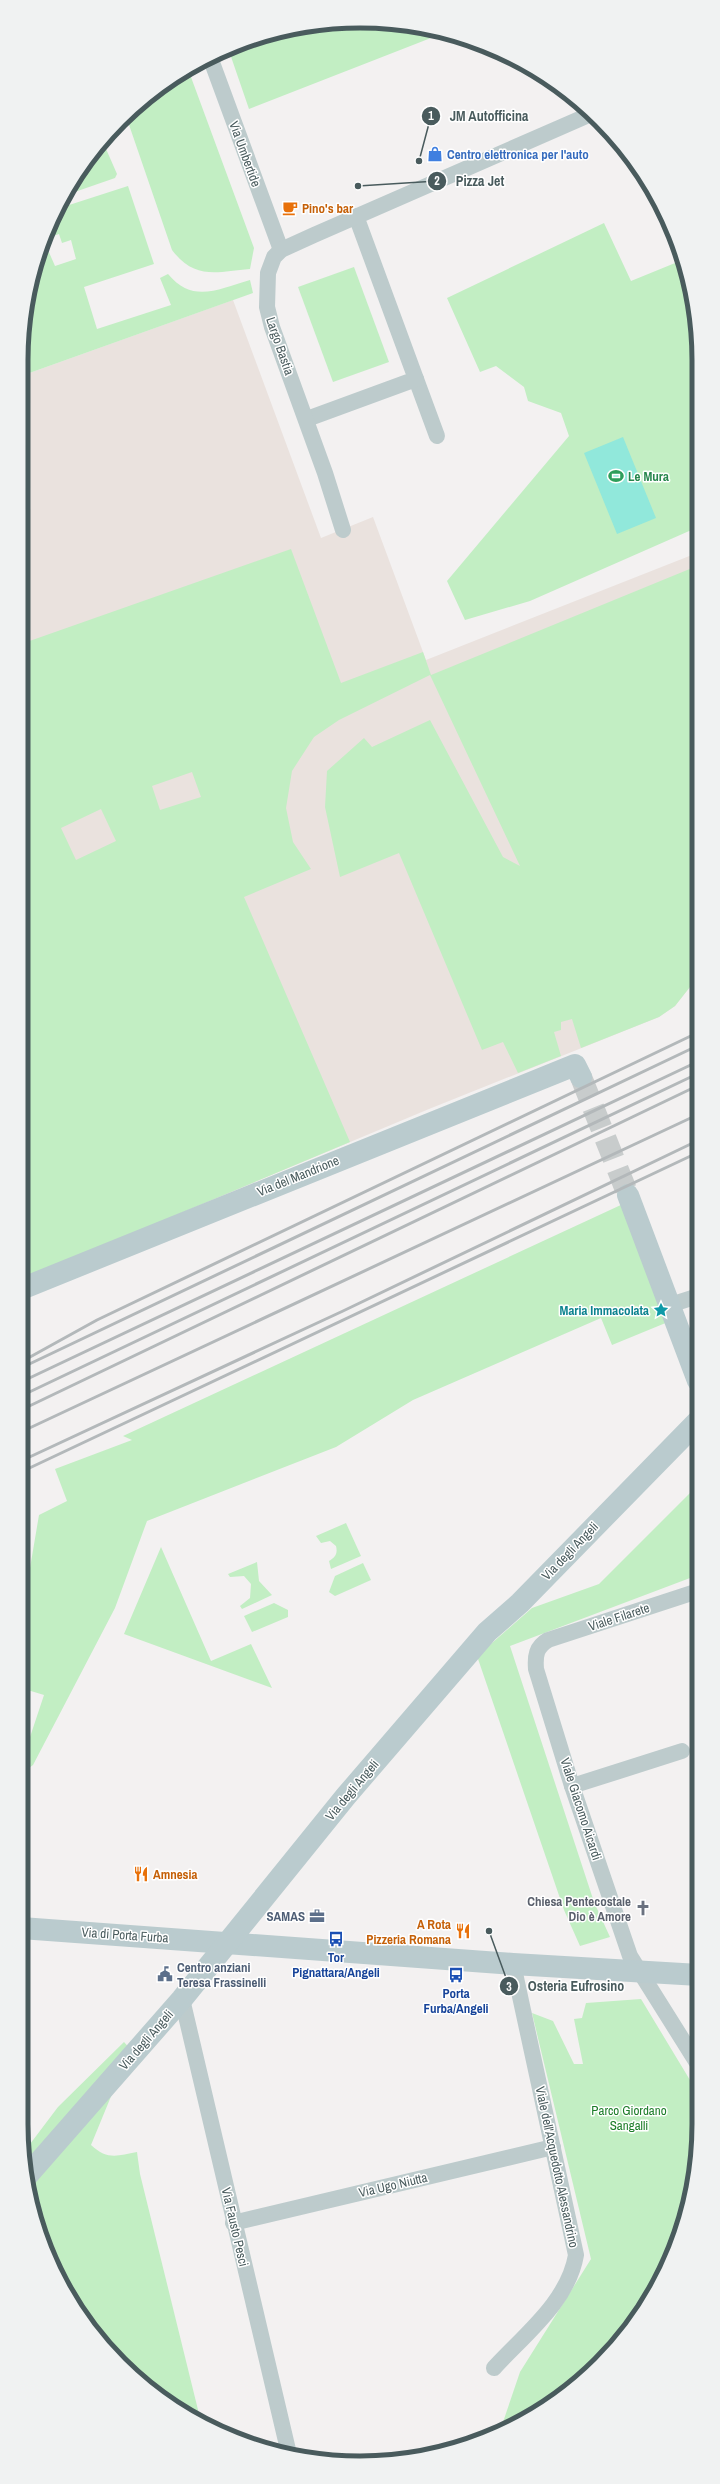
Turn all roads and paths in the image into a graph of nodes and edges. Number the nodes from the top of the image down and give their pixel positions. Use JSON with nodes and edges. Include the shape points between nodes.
{"nodes":[{"id":1,"x":212,"y":63,"type":"edge"},
{"id":2,"x":586,"y":116,"type":"edge"},
{"id":3,"x":356,"y":216,"type":"junction"},
{"id":4,"x":281,"y":250,"type":"junction"},
{"id":5,"x":416,"y":379,"type":"junction"},
{"id":6,"x":307,"y":419,"type":"junction"},
{"id":7,"x":437,"y":436,"type":"dead end"},
{"id":8,"x":343,"y":530,"type":"dead end"},
{"id":9,"x":578,"y":1071,"type":"dead end"},
{"id":10,"x":628,"y":1195,"type":"tunnel mouth"},
{"id":11,"x":28,"y":1287,"type":"edge"},
{"id":12,"x":692,"y":1298,"type":"edge"},
{"id":13,"x":670,"y":1305,"type":"junction"},
{"id":14,"x":692,"y":1365,"type":"edge"},
{"id":15,"x":692,"y":1427,"type":"edge"},
{"id":16,"x":692,"y":1593,"type":"edge"},
{"id":17,"x":540,"y":1645,"type":"joint"},
{"id":18,"x":682,"y":1751,"type":"dead end"},
{"id":19,"x":572,"y":1786,"type":"junction"},
{"id":20,"x":28,"y":1928,"type":"edge"},
{"id":21,"x":229,"y":1942,"type":"junction"},
{"id":22,"x":513,"y":1964,"type":"junction"},
{"id":23,"x":638,"y":1972,"type":"junction"},
{"id":24,"x":692,"y":1975,"type":"edge"},
{"id":25,"x":182,"y":1999,"type":"junction"},
{"id":26,"x":692,"y":2054,"type":"edge"},
{"id":27,"x":553,"y":2147,"type":"junction"},
{"id":28,"x":32,"y":2171,"type":"edge"},
{"id":29,"x":234,"y":2223,"type":"junction"},
{"id":30,"x":494,"y":2368,"type":"dead end"},
{"id":31,"x":288,"y":2448,"type":"edge"}],
"edges":[{"from":1,"to":4,"type":"street","name":"Via Umbertide"},
{"from":2,"to":3,"type":"street"},
{"from":3,"to":4,"type":"street"},
{"from":3,"to":5,"type":"street"},
{"from":4,"to":6,"type":"street","name":"Largo Bastia","via":[[271,263],[268,273],[267,307],[272,327]]},
{"from":5,"to":6,"type":"street"},
{"from":5,"to":7,"type":"street"},
{"from":6,"to":8,"type":"street","name":"Largo Bastia"},
{"from":9,"to":11,"type":"street","name":"Via del Mandrione"},
{"from":10,"to":13,"type":"street"},
{"from":12,"to":13,"type":"street"},
{"from":13,"to":14,"type":"street"},
{"from":15,"to":21,"type":"street","name":"Via degli Angeli","via":[[520,1603],[487,1632],[346,1796]]},
{"from":16,"to":17,"type":"street","name":"Viale Filarete","via":[[548,1640]]},
{"from":17,"to":19,"type":"street","name":"Viale Giacomo Aicardi","via":[[536,1652],[536,1669]]},
{"from":18,"to":19,"type":"street"},
{"from":19,"to":23,"type":"street","name":"Viale Giacomo Aicardi","via":[[625,1944]]},
{"from":20,"to":21,"type":"street","name":"Via di Porta Furba"},
{"from":21,"to":22,"type":"street","name":"Via di Porta Furba"},
{"from":21,"to":25,"type":"street","name":"Via degli Angeli"},
{"from":22,"to":23,"type":"street","name":"Via di Porta Furba"},
{"from":22,"to":27,"type":"street","name":"Viale dell'Acquedotto Alessandrino"},
{"from":23,"to":24,"type":"street","name":"Via di Porta Furba"},
{"from":23,"to":26,"type":"street"},
{"from":25,"to":28,"type":"street","name":"Via degli Angeli"},
{"from":25,"to":29,"type":"street","name":"Via Fausto Pesci"},
{"from":27,"to":29,"type":"street","name":"Via Ugo Niutta"},
{"from":27,"to":30,"type":"street","name":"Viale dell'Acquedotto Alessandrino","via":[[576,2248],[574,2266],[551,2307]]},
{"from":29,"to":31,"type":"street","name":"Via Fausto Pesci"}]}
